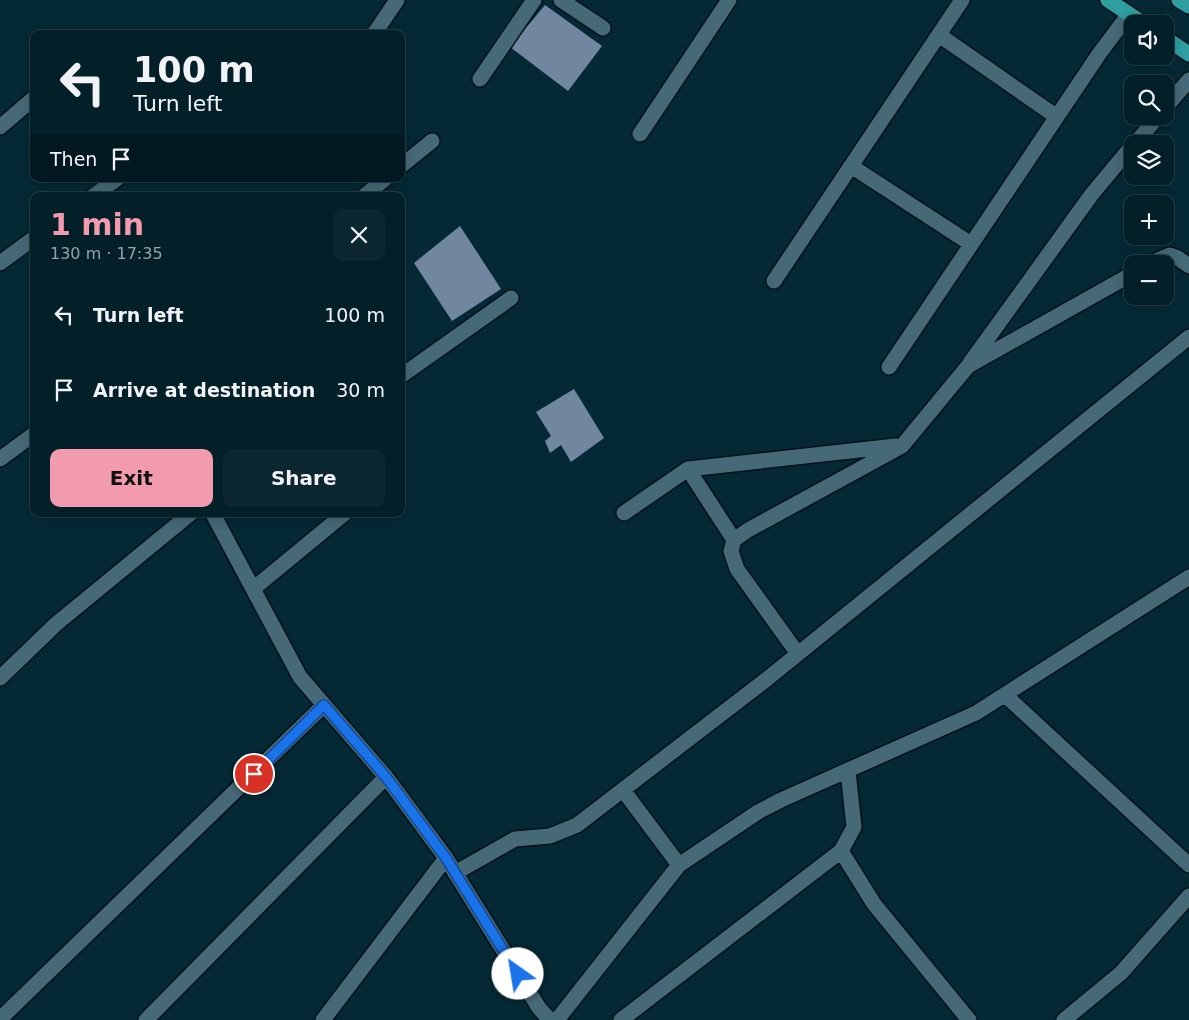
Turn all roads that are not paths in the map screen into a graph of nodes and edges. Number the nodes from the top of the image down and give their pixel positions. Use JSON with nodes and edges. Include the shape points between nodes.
{"nodes":[{"id":1,"x":397,"y":0,"type":"edge"},
{"id":2,"x":534,"y":0,"type":"edge"},
{"id":3,"x":561,"y":0,"type":"edge"},
{"id":4,"x":729,"y":0,"type":"edge"},
{"id":5,"x":962,"y":0,"type":"edge"},
{"id":6,"x":1108,"y":0,"type":"edge"},
{"id":7,"x":1180,"y":0,"type":"edge"},
{"id":8,"x":1189,"y":6,"type":"edge"},
{"id":9,"x":1128,"y":14,"type":"joint"},
{"id":10,"x":603,"y":28,"type":"dead end"},
{"id":11,"x":377,"y":30,"type":"edge"},
{"id":12,"x":939,"y":34,"type":"junction"},
{"id":13,"x":1174,"y":44,"type":"edge"},
{"id":14,"x":1189,"y":54,"type":"edge"},
{"id":15,"x":480,"y":79,"type":"dead end"},
{"id":16,"x":1189,"y":80,"type":"edge"},
{"id":17,"x":1174,"y":98,"type":"edge"},
{"id":18,"x":30,"y":101,"type":"edge"},
{"id":19,"x":1057,"y":116,"type":"junction"},
{"id":20,"x":1151,"y":125,"type":"edge"},
{"id":21,"x":0,"y":127,"type":"edge"},
{"id":22,"x":640,"y":134,"type":"dead end"},
{"id":23,"x":1142,"y":135,"type":"edge"},
{"id":24,"x":432,"y":141,"type":"dead end"},
{"id":25,"x":1124,"y":157,"type":"edge"},
{"id":26,"x":405,"y":163,"type":"edge"},
{"id":27,"x":850,"y":166,"type":"junction"},
{"id":28,"x":113,"y":182,"type":"edge"},
{"id":29,"x":382,"y":182,"type":"edge"},
{"id":30,"x":99,"y":192,"type":"edge"},
{"id":31,"x":369,"y":192,"type":"edge"},
{"id":32,"x":30,"y":241,"type":"edge"},
{"id":33,"x":971,"y":244,"type":"junction"},
{"id":34,"x":1174,"y":256,"type":"edge"},
{"id":35,"x":0,"y":263,"type":"edge"},
{"id":36,"x":1189,"y":266,"type":"edge"},
{"id":37,"x":1124,"y":278,"type":"edge"},
{"id":38,"x":774,"y":281,"type":"dead end"},
{"id":39,"x":511,"y":298,"type":"dead end"},
{"id":40,"x":1189,"y":337,"type":"edge"},
{"id":41,"x":968,"y":366,"type":"junction"},
{"id":42,"x":889,"y":367,"type":"dead end"},
{"id":43,"x":405,"y":373,"type":"edge"},
{"id":44,"x":30,"y":437,"type":"edge"},
{"id":45,"x":902,"y":446,"type":"junction"},
{"id":46,"x":0,"y":459,"type":"edge"},
{"id":47,"x":688,"y":469,"type":"junction"},
{"id":48,"x":624,"y":513,"type":"dead end"},
{"id":49,"x":186,"y":517,"type":"edge"},
{"id":50,"x":215,"y":517,"type":"edge"},
{"id":51,"x":340,"y":517,"type":"edge"},
{"id":52,"x":734,"y":540,"type":"junction"},
{"id":53,"x":1189,"y":577,"type":"edge"},
{"id":54,"x":253,"y":590,"type":"junction"},
{"id":55,"x":798,"y":654,"type":"junction"},
{"id":56,"x":0,"y":678,"type":"edge"},
{"id":57,"x":1005,"y":695,"type":"junction"},
{"id":58,"x":324,"y":705,"type":"junction"},
{"id":59,"x":848,"y":771,"type":"junction"},
{"id":60,"x":386,"y":777,"type":"junction"},
{"id":61,"x":623,"y":790,"type":"junction"},
{"id":62,"x":841,"y":851,"type":"junction"},
{"id":63,"x":446,"y":858,"type":"junction"},
{"id":64,"x":1189,"y":865,"type":"edge"},
{"id":65,"x":678,"y":866,"type":"junction"},
{"id":66,"x":455,"y":873,"type":"junction"},
{"id":67,"x":1189,"y":896,"type":"edge"},
{"id":68,"x":535,"y":1014,"type":"edge"},
{"id":69,"x":0,"y":1019,"type":"edge"},
{"id":70,"x":146,"y":1020,"type":"edge"},
{"id":71,"x":323,"y":1020,"type":"edge"},
{"id":72,"x":550,"y":1020,"type":"edge"},
{"id":73,"x":557,"y":1020,"type":"edge"},
{"id":74,"x":620,"y":1020,"type":"edge"},
{"id":75,"x":969,"y":1020,"type":"edge"},
{"id":76,"x":1064,"y":1020,"type":"edge"}],
"edges":[{"from":1,"to":11,"type":"street"},
{"from":2,"to":15,"type":"street"},
{"from":3,"to":10,"type":"street"},
{"from":4,"to":22,"type":"street"},
{"from":5,"to":12,"type":"street"},
{"from":6,"to":9,"type":"highway"},
{"from":7,"to":8,"type":"highway"},
{"from":9,"to":19,"type":"street"},
{"from":12,"to":19,"type":"street"},
{"from":12,"to":27,"type":"street"},
{"from":13,"to":14,"type":"highway"},
{"from":16,"to":17,"type":"street"},
{"from":18,"to":21,"type":"street"},
{"from":19,"to":33,"type":"street"},
{"from":20,"to":23,"type":"street"},
{"from":24,"to":26,"type":"street"},
{"from":25,"to":41,"type":"street","via":[[1092,194]]},
{"from":27,"to":33,"type":"street"},
{"from":27,"to":38,"type":"street"},
{"from":28,"to":30,"type":"street"},
{"from":29,"to":31,"type":"street"},
{"from":32,"to":35,"type":"street"},
{"from":33,"to":42,"type":"street"},
{"from":34,"to":36,"type":"street"},
{"from":37,"to":41,"type":"street"},
{"from":39,"to":43,"type":"street"},
{"from":40,"to":55,"type":"street"},
{"from":41,"to":45,"type":"street"},
{"from":44,"to":46,"type":"street"},
{"from":45,"to":47,"type":"street"},
{"from":45,"to":52,"type":"street"},
{"from":47,"to":48,"type":"street"},
{"from":47,"to":52,"type":"street"},
{"from":49,"to":56,"type":"street","via":[[56,624]]},
{"from":50,"to":54,"type":"street"},
{"from":51,"to":54,"type":"street"},
{"from":52,"to":55,"type":"street","via":[[731,551],[737,569]]},
{"from":53,"to":57,"type":"street"},
{"from":54,"to":58,"type":"street","via":[[300,677]]},
{"from":55,"to":61,"type":"street"},
{"from":57,"to":59,"type":"street","via":[[976,713]]},
{"from":57,"to":64,"type":"street"},
{"from":58,"to":60,"type":"street"},
{"from":58,"to":69,"type":"street"},
{"from":59,"to":62,"type":"street","via":[[854,827]]},
{"from":59,"to":65,"type":"street","via":[[758,812]]},
{"from":60,"to":63,"type":"street"},
{"from":60,"to":70,"type":"street"},
{"from":61,"to":65,"type":"street"},
{"from":61,"to":66,"type":"street","via":[[577,825],[550,836],[515,839]]},
{"from":62,"to":74,"type":"street"},
{"from":62,"to":75,"type":"street","via":[[874,904]]},
{"from":63,"to":66,"type":"street"},
{"from":63,"to":71,"type":"street"},
{"from":65,"to":73,"type":"street"},
{"from":66,"to":68,"type":"street"},
{"from":67,"to":76,"type":"street","via":[[1121,974]]},
{"from":68,"to":72,"type":"street"}]}
